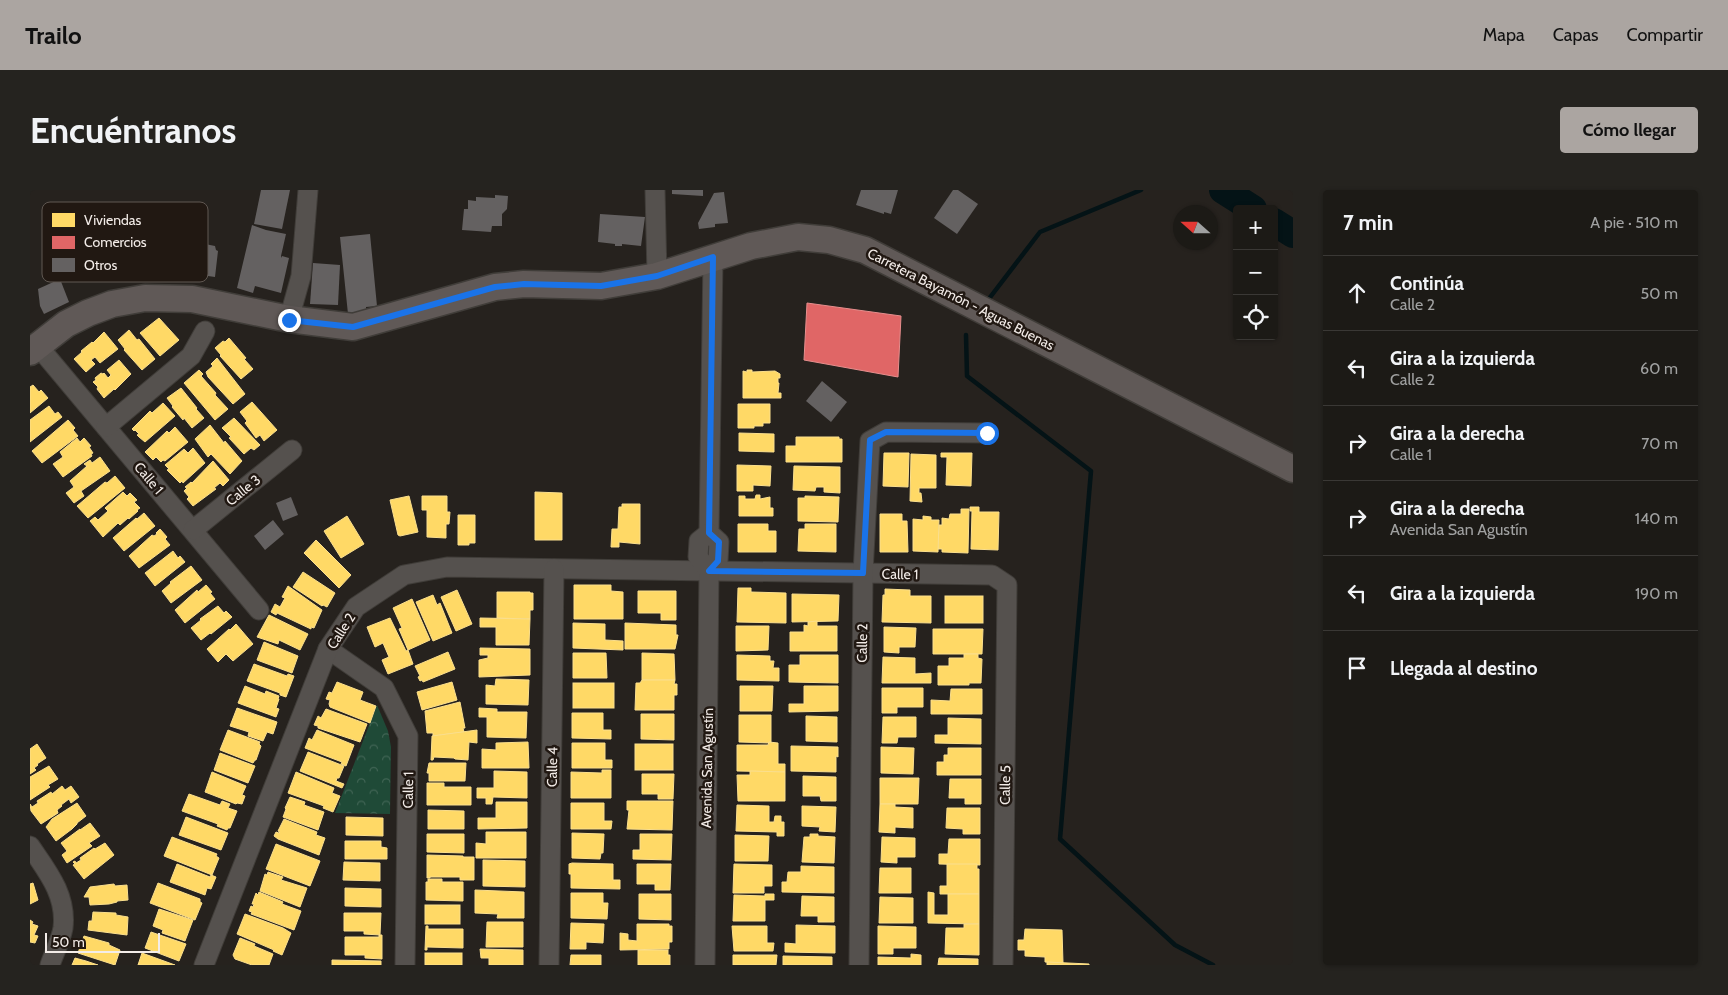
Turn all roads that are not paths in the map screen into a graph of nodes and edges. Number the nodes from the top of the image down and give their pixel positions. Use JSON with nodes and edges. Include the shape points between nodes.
{"nodes":[{"id":1,"x":308,"y":190,"type":"edge"},
{"id":2,"x":655,"y":190,"type":"edge"},
{"id":3,"x":713,"y":257,"type":"junction"},
{"id":4,"x":657,"y":276,"type":"junction"},
{"id":5,"x":289,"y":320,"type":"junction"},
{"id":6,"x":205,"y":331,"type":"dead end"},
{"id":7,"x":34,"y":349,"type":"edge"},
{"id":8,"x":106,"y":427,"type":"junction"},
{"id":9,"x":987,"y":433,"type":"dead end"},
{"id":10,"x":292,"y":450,"type":"dead end"},
{"id":11,"x":1293,"y":469,"type":"edge"},
{"id":12,"x":194,"y":530,"type":"junction"},
{"id":13,"x":554,"y":569,"type":"junction"},
{"id":14,"x":709,"y":571,"type":"junction"},
{"id":15,"x":863,"y":573,"type":"junction"},
{"id":16,"x":1007,"y":605,"type":"joint"},
{"id":17,"x":259,"y":610,"type":"dead end"},
{"id":18,"x":328,"y":649,"type":"junction"},
{"id":19,"x":30,"y":846,"type":"edge"},
{"id":20,"x":50,"y":965,"type":"edge"},
{"id":21,"x":204,"y":965,"type":"edge"},
{"id":22,"x":405,"y":965,"type":"edge"},
{"id":23,"x":549,"y":965,"type":"edge"},
{"id":24,"x":705,"y":965,"type":"edge"},
{"id":25,"x":858,"y":965,"type":"edge"},
{"id":26,"x":1003,"y":965,"type":"edge"}],
"edges":[{"from":1,"to":5,"type":"street","via":[[301,276]]},
{"from":2,"to":4,"type":"street"},
{"from":3,"to":4,"type":"street","name":"Carretera Bayamón - Aguas Buenas"},
{"from":3,"to":11,"type":"street","name":"Carretera Bayamón - Aguas Buenas","via":[[798,237],[829,240],[865,250]]},
{"from":3,"to":14,"type":"street","name":"Avenida San Agustín","via":[[709,533],[719,542],[718,561]]},
{"from":4,"to":5,"type":"street","name":"Carretera Bayamón - Aguas Buenas","via":[[601,286],[524,284],[495,287],[353,327]]},
{"from":5,"to":7,"type":"street","name":"Carretera Bayamón - Aguas Buenas","via":[[192,299],[145,298],[112,304],[88,313],[66,324]]},
{"from":6,"to":8,"type":"street","via":[[191,356]]},
{"from":7,"to":8,"type":"street","name":"Calle 1"},
{"from":8,"to":12,"type":"street","name":"Calle 1"},
{"from":9,"to":15,"type":"street","name":"Calle 2","via":[[886,432],[870,440]]},
{"from":10,"to":12,"type":"street","name":"Calle 3"},
{"from":12,"to":17,"type":"street","name":"Calle 1"},
{"from":13,"to":14,"type":"street","name":"Calle 2"},
{"from":13,"to":18,"type":"street","name":"Calle 2","via":[[447,567],[404,575],[356,607]]},
{"from":13,"to":23,"type":"street","name":"Calle 4"},
{"from":14,"to":15,"type":"street","name":"Calle 1"},
{"from":14,"to":24,"type":"street","name":"Avenida San Agustín"},
{"from":15,"to":16,"type":"street","name":"Calle 1","via":[[992,575],[1007,585]]},
{"from":15,"to":25,"type":"street","name":"Calle 2"},
{"from":16,"to":26,"type":"street","name":"Calle 5"},
{"from":18,"to":21,"type":"street","name":"Calle 2"},
{"from":18,"to":22,"type":"street","name":"Calle 1","via":[[384,688],[408,736]]},
{"from":19,"to":20,"type":"street","via":[[54,882],[63,911],[63,927]]}]}
